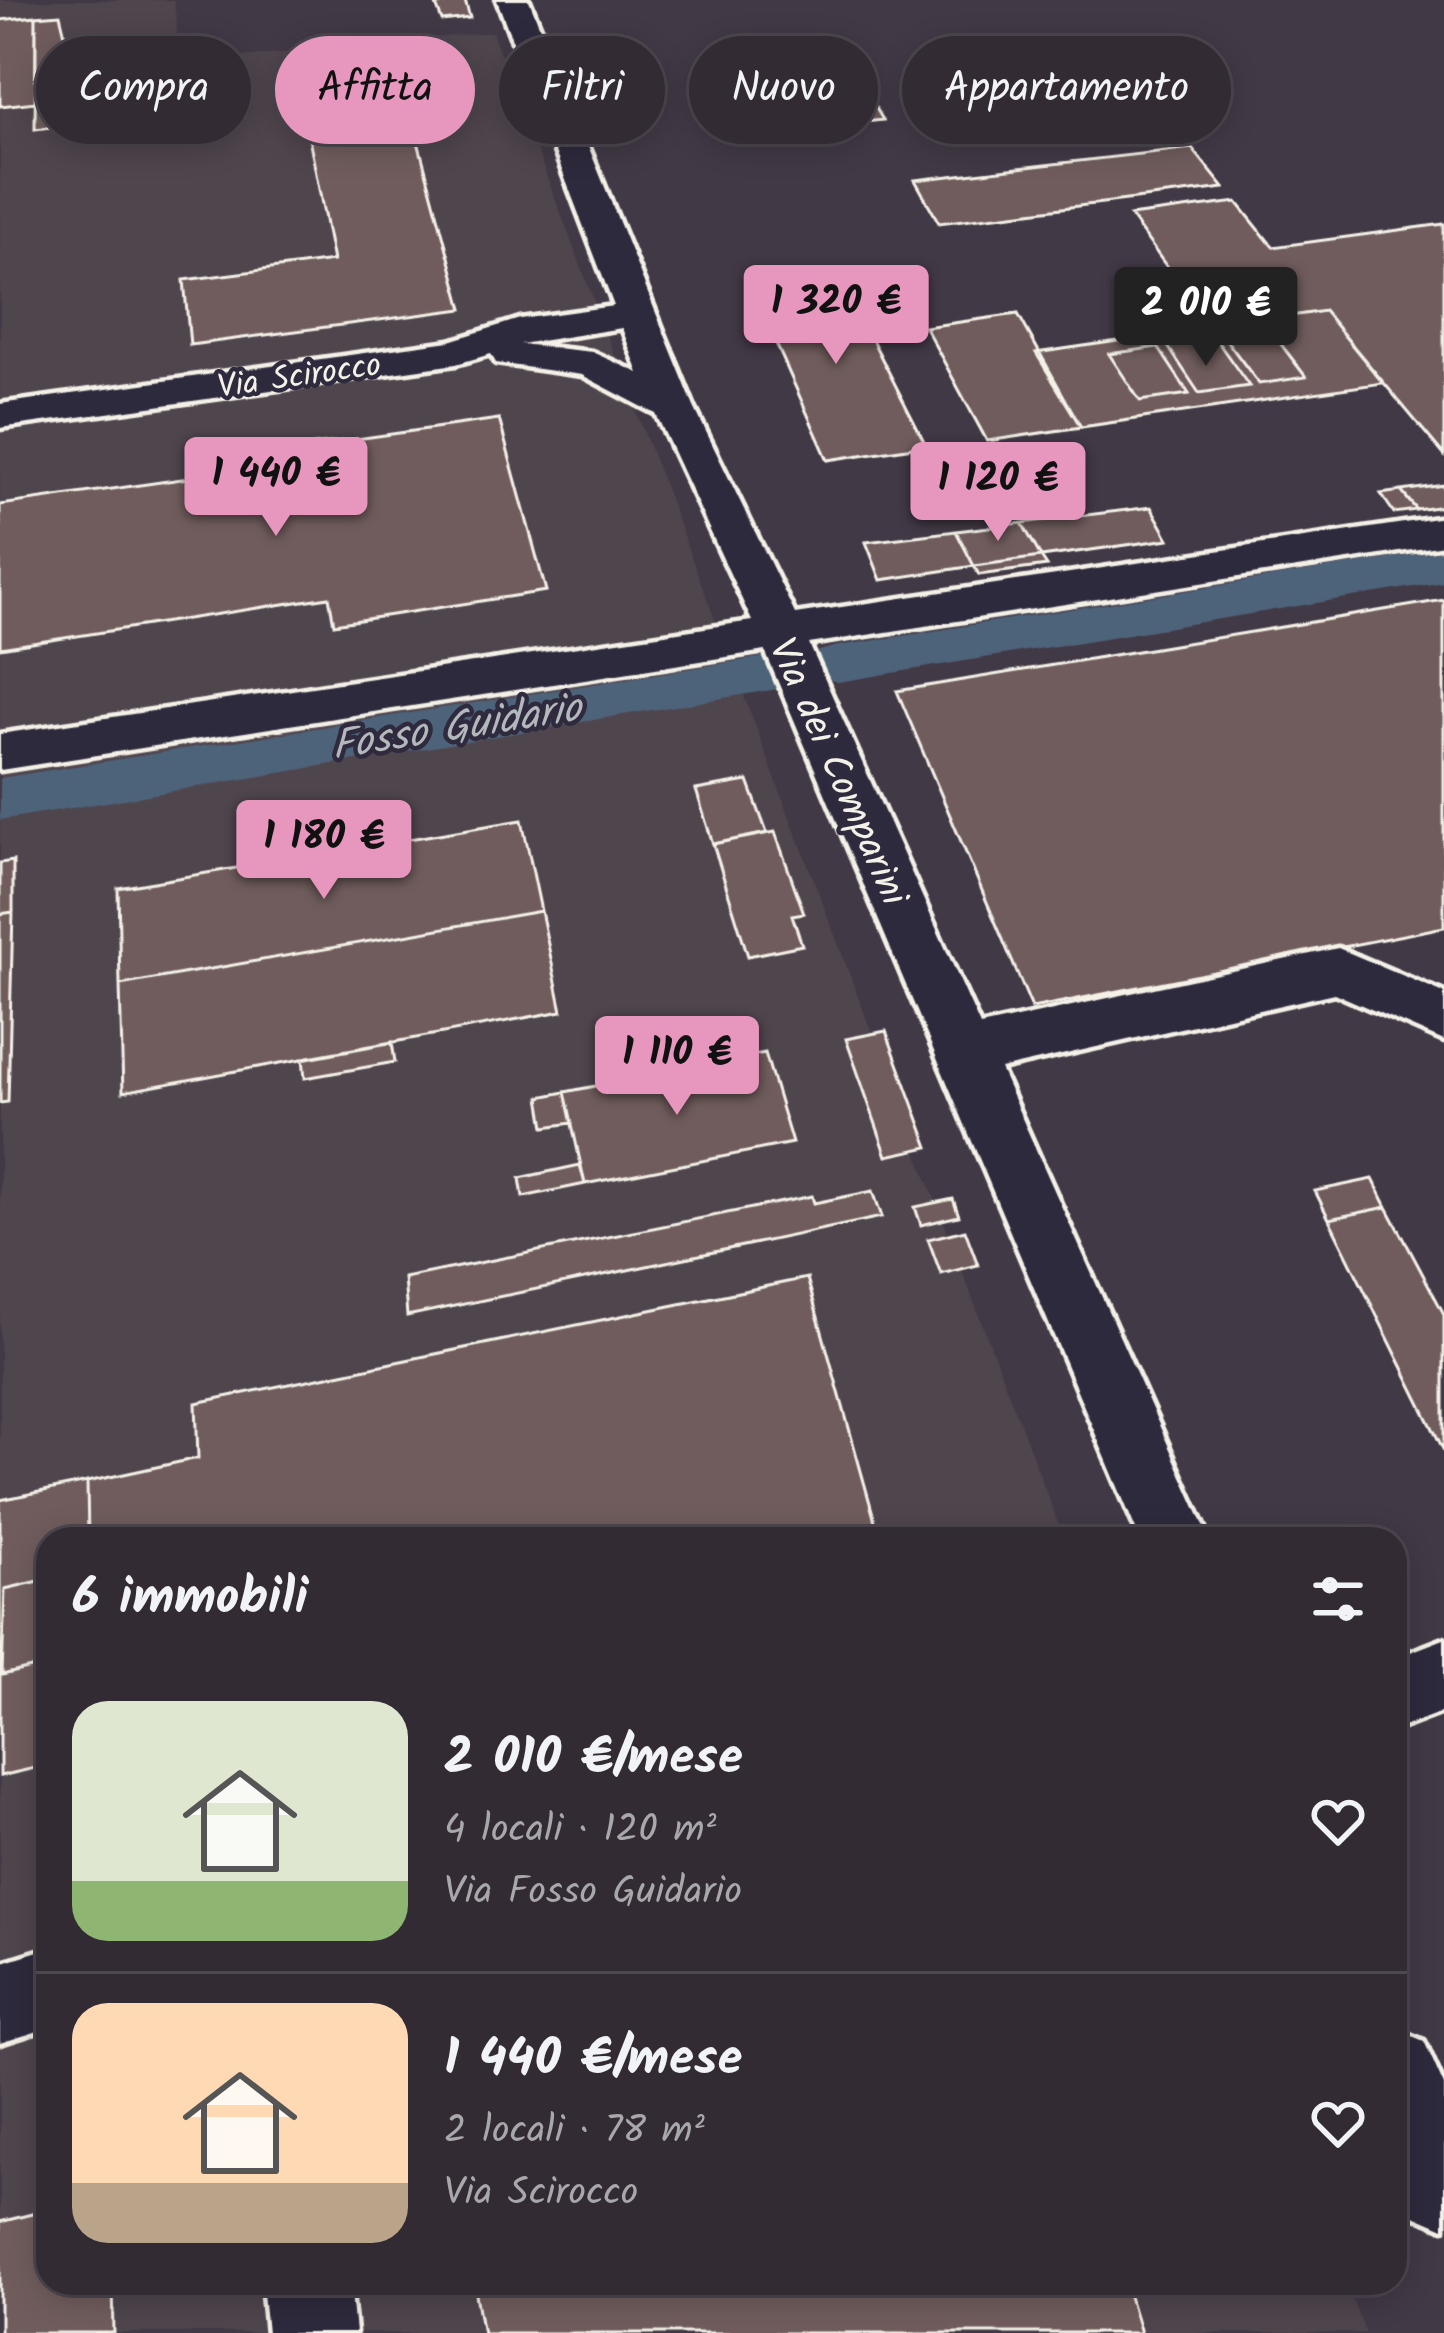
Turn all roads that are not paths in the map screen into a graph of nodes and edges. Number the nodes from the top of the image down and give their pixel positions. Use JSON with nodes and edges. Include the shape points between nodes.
{"nodes":[{"id":1,"x":513,"y":0,"type":"edge"},
{"id":2,"x":596,"y":215,"type":"junction"},
{"id":3,"x":641,"y":327,"type":"junction"},
{"id":4,"x":520,"y":331,"type":"junction"},
{"id":5,"x":456,"y":352,"type":"junction"},
{"id":6,"x":568,"y":358,"type":"junction"},
{"id":7,"x":674,"y":407,"type":"junction"},
{"id":8,"x":0,"y":416,"type":"edge"},
{"id":9,"x":1444,"y":531,"type":"edge"},
{"id":10,"x":779,"y":631,"type":"junction"},
{"id":11,"x":0,"y":752,"type":"edge"},
{"id":12,"x":1444,"y":1018,"type":"edge"},
{"id":13,"x":964,"y":1053,"type":"junction"},
{"id":14,"x":1170,"y":1527,"type":"edge"},
{"id":15,"x":1444,"y":1675,"type":"edge"},
{"id":16,"x":1407,"y":1689,"type":"edge"},
{"id":17,"x":36,"y":1992,"type":"edge"},
{"id":18,"x":0,"y":2003,"type":"edge"},
{"id":19,"x":1407,"y":2098,"type":"edge"},
{"id":20,"x":1444,"y":2186,"type":"edge"},
{"id":21,"x":307,"y":2295,"type":"edge"},
{"id":22,"x":311,"y":2333,"type":"edge"}],
"edges":[{"from":1,"to":2,"type":"street","name":"Via dei Comparini"},
{"from":2,"to":3,"type":"street","name":"Via dei Comparini"},
{"from":2,"to":4,"type":"street","name":"Via Scirocco","via":[[572,292]]},
{"from":3,"to":4,"type":"street","name":"Via Scirocco"},
{"from":3,"to":6,"type":"street","name":"Via Scirocco"},
{"from":3,"to":7,"type":"street","name":"Via dei Comparini"},
{"from":4,"to":5,"type":"street","name":"Via Scirocco"},
{"from":5,"to":6,"type":"street","name":"Via Scirocco"},
{"from":5,"to":8,"type":"street","name":"Via Scirocco"},
{"from":6,"to":7,"type":"street","name":"Via Scirocco"},
{"from":7,"to":10,"type":"street","name":"Via dei Comparini"},
{"from":9,"to":10,"type":"street"},
{"from":10,"to":11,"type":"street"},
{"from":10,"to":13,"type":"street","name":"Via dei Comparini"},
{"from":12,"to":13,"type":"street","via":[[1338,970]]},
{"from":13,"to":14,"type":"street","name":"Via dei Comparini"},
{"from":15,"to":16,"type":"street"},
{"from":17,"to":18,"type":"street"},
{"from":19,"to":20,"type":"street"},
{"from":21,"to":22,"type":"street"}]}
